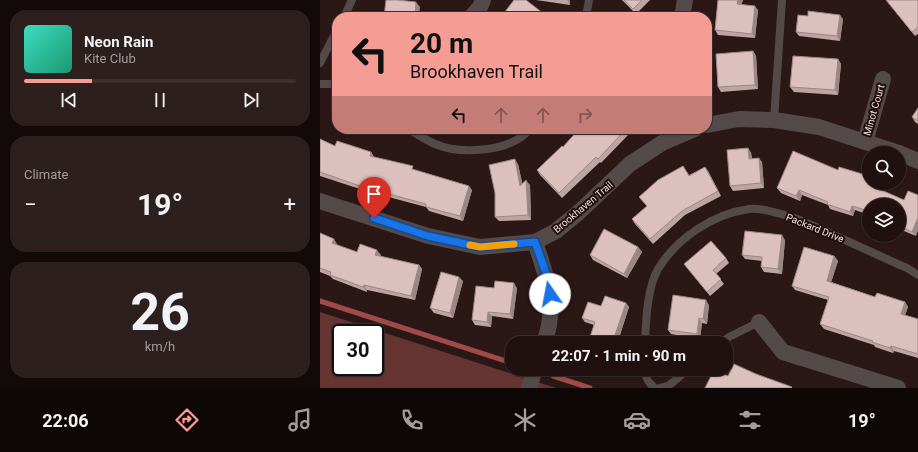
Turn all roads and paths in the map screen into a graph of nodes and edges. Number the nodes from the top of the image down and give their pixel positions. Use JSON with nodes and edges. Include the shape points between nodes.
{"nodes":[{"id":1,"x":352,"y":0,"type":"edge"},
{"id":2,"x":483,"y":0,"type":"edge"},
{"id":3,"x":588,"y":0,"type":"edge"},
{"id":4,"x":685,"y":0,"type":"edge"},
{"id":5,"x":782,"y":0,"type":"edge"},
{"id":6,"x":346,"y":12,"type":"edge"},
{"id":7,"x":476,"y":12,"type":"edge"},
{"id":8,"x":587,"y":12,"type":"edge"},
{"id":9,"x":683,"y":12,"type":"edge"},
{"id":10,"x":332,"y":40,"type":"edge"},
{"id":11,"x":320,"y":63,"type":"edge"},
{"id":12,"x":883,"y":79,"type":"dead end"},
{"id":13,"x":320,"y":84,"type":"edge"},
{"id":14,"x":332,"y":84,"type":"edge"},
{"id":15,"x":774,"y":120,"type":"junction"},
{"id":16,"x":712,"y":124,"type":"edge"},
{"id":17,"x":417,"y":134,"type":"edge"},
{"id":18,"x":526,"y":134,"type":"edge"},
{"id":19,"x":683,"y":134,"type":"edge"},
{"id":20,"x":865,"y":142,"type":"junction"},
{"id":21,"x":877,"y":146,"type":"edge"},
{"id":22,"x":906,"y":156,"type":"edge"},
{"id":23,"x":918,"y":161,"type":"edge"},
{"id":24,"x":320,"y":200,"type":"edge"},
{"id":25,"x":535,"y":242,"type":"junction"},
{"id":26,"x":918,"y":275,"type":"edge"},
{"id":27,"x":759,"y":322,"type":"joint"},
{"id":28,"x":546,"y":336,"type":"edge"},
{"id":29,"x":646,"y":336,"type":"edge"},
{"id":30,"x":731,"y":336,"type":"edge"},
{"id":31,"x":533,"y":376,"type":"edge"},
{"id":32,"x":646,"y":376,"type":"edge"},
{"id":33,"x":680,"y":376,"type":"edge"},
{"id":34,"x":529,"y":388,"type":"edge"},
{"id":35,"x":655,"y":388,"type":"edge"},
{"id":36,"x":660,"y":388,"type":"edge"},
{"id":37,"x":898,"y":388,"type":"edge"}],
"edges":[{"from":1,"to":6,"type":"lane"},
{"from":2,"to":7,"type":"street"},
{"from":3,"to":8,"type":"lane"},
{"from":4,"to":9,"type":"street"},
{"from":5,"to":15,"type":"lane"},
{"from":10,"to":11,"type":"lane"},
{"from":12,"to":20,"type":"street","name":"Minot Court"},
{"from":13,"to":14,"type":"lane"},
{"from":15,"to":16,"type":"street","via":[[739,119]]},
{"from":15,"to":20,"type":"street","via":[[819,127]]},
{"from":17,"to":18,"type":"lane","via":[[436,145],[457,149],[489,150],[506,146]]},
{"from":19,"to":25,"type":"street","name":"Brookhaven Trail","via":[[662,143],[630,164],[572,218],[556,231]]},
{"from":20,"to":21,"type":"street"},
{"from":22,"to":23,"type":"street"},
{"from":24,"to":25,"type":"street","name":"Brookhaven Trail","via":[[428,236],[480,247]]},
{"from":25,"to":28,"type":"street","via":[[549,282],[552,306]]},
{"from":26,"to":29,"type":"lane","name":"Packard Drive","via":[[808,223],[773,212],[750,209],[706,224],[687,236],[672,251],[658,270],[651,290]]},
{"from":27,"to":30,"type":"lane"},
{"from":27,"to":37,"type":"street","via":[[783,352]]},
{"from":31,"to":34,"type":"street"},
{"from":32,"to":35,"type":"lane","via":[[648,384]]},
{"from":33,"to":36,"type":"lane","via":[[668,386]]}]}
